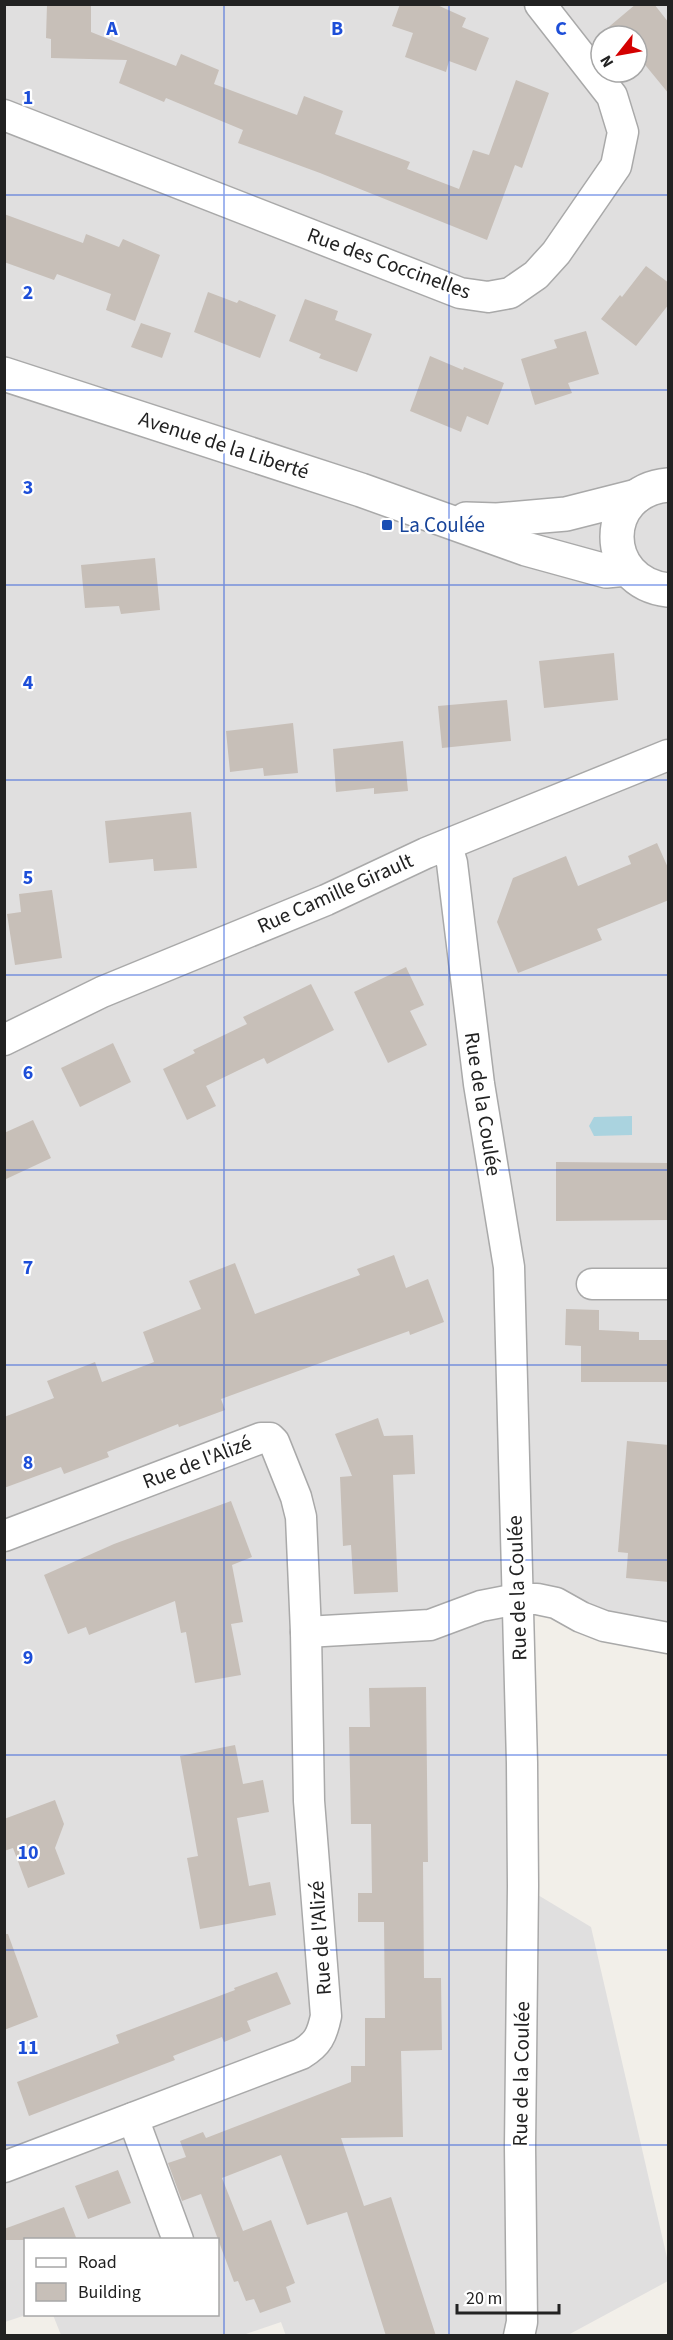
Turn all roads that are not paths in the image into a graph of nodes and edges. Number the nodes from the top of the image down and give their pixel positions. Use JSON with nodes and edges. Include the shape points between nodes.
{"nodes":[{"id":1,"x":540,"y":4,"type":"edge"},
{"id":2,"x":4,"y":116,"type":"edge"},
{"id":3,"x":4,"y":374,"type":"edge"},
{"id":4,"x":668,"y":484,"type":"edge"},
{"id":5,"x":637,"y":496,"type":"junction"},
{"id":6,"x":443,"y":519,"type":"junction"},
{"id":7,"x":627,"y":569,"type":"junction"},
{"id":8,"x":669,"y":590,"type":"edge"},
{"id":9,"x":669,"y":755,"type":"edge"},
{"id":10,"x":447,"y":846,"type":"junction"},
{"id":11,"x":4,"y":1040,"type":"edge"},
{"id":12,"x":591,"y":1284,"type":"dead end"},
{"id":13,"x":669,"y":1284,"type":"edge"},
{"id":14,"x":4,"y":1536,"type":"edge"},
{"id":15,"x":517,"y":1599,"type":"junction"},
{"id":16,"x":306,"y":1632,"type":"junction"},
{"id":17,"x":669,"y":1638,"type":"edge"},
{"id":18,"x":133,"y":2118,"type":"junction"},
{"id":19,"x":7,"y":2159,"type":"edge"},
{"id":20,"x":177,"y":2238,"type":"edge"},
{"id":21,"x":519,"y":2336,"type":"edge"}],
"edges":[{"from":1,"to":2,"type":"street","name":"Rue des Coccinelles","via":[[612,96],[623,132],[616,166],[556,253],[536,275],[510,293],[488,297],[460,293]]},
{"from":3,"to":6,"type":"street","name":"Avenue de la Liberté"},
{"from":4,"to":5,"type":"street","name":"Avenue de la Liberté"},
{"from":5,"to":6,"type":"street","name":"Avenue de la Liberté","via":[[566,514],[497,520]]},
{"from":5,"to":7,"type":"street","via":[[626,507],[616,538]]},
{"from":6,"to":7,"type":"street","name":"Avenue de la Liberté","via":[[560,559],[606,571]]},
{"from":7,"to":8,"type":"street","via":[[638,580]]},
{"from":9,"to":10,"type":"street","name":"Rue Camille Girault"},
{"from":10,"to":11,"type":"street","name":"Rue Camille Girault","via":[[102,992]]},
{"from":10,"to":15,"type":"street","name":"Rue de la Coulée","via":[[478,1084],[508,1267]]},
{"from":12,"to":13,"type":"street"},
{"from":14,"to":16,"type":"street","name":"Rue de l'Alizé","via":[[261,1438],[270,1438],[277,1446],[299,1508]]},
{"from":15,"to":16,"type":"street","via":[[474,1608],[430,1625]]},
{"from":15,"to":17,"type":"street","via":[[556,1603],[604,1626]]},
{"from":15,"to":21,"type":"street","name":"Rue de la Coulée","via":[[523,1886]]},
{"from":16,"to":18,"type":"street","name":"Rue de l'Alizé","via":[[309,1801],[326,2016],[322,2035],[313,2046],[286,2060]]},
{"from":18,"to":19,"type":"street","name":"Rue de l'Alizé"},
{"from":18,"to":20,"type":"street"}]}
